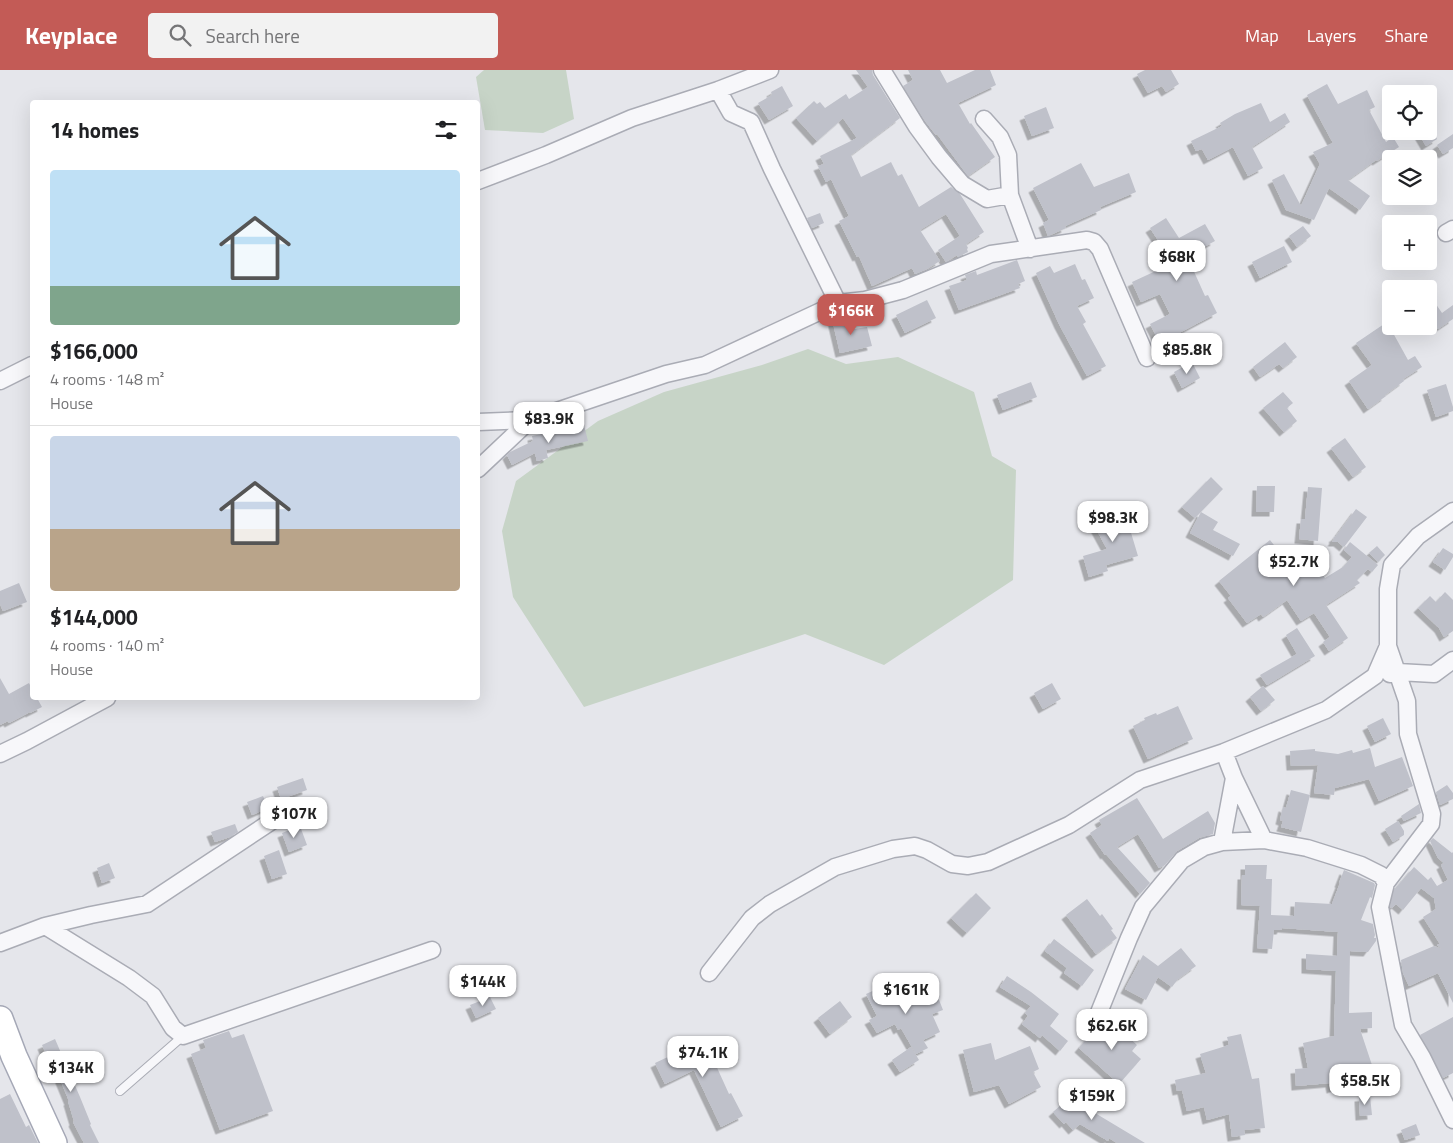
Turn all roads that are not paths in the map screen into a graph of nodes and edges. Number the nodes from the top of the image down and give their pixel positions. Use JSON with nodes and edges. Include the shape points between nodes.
{"nodes":[{"id":1,"x":770,"y":70,"type":"edge"},
{"id":2,"x":882,"y":70,"type":"edge"},
{"id":3,"x":718,"y":90,"type":"junction"},
{"id":4,"x":984,"y":119,"type":"dead end"},
{"id":5,"x":480,"y":180,"type":"edge"},
{"id":6,"x":1010,"y":195,"type":"junction"},
{"id":7,"x":1030,"y":249,"type":"junction"},
{"id":8,"x":838,"y":303,"type":"junction"},
{"id":9,"x":1147,"y":358,"type":"dead end"},
{"id":10,"x":30,"y":366,"type":"edge"},
{"id":11,"x":0,"y":382,"type":"edge"},
{"id":12,"x":530,"y":420,"type":"junction"},
{"id":13,"x":480,"y":422,"type":"edge"},
{"id":14,"x":480,"y":467,"type":"edge"},
{"id":15,"x":1453,"y":511,"type":"edge"},
{"id":16,"x":1388,"y":646,"type":"junction"},
{"id":17,"x":1453,"y":660,"type":"edge"},
{"id":18,"x":1398,"y":672,"type":"junction"},
{"id":19,"x":1375,"y":676,"type":"junction"},
{"id":20,"x":103,"y":700,"type":"edge"},
{"id":21,"x":1224,"y":752,"type":"junction"},
{"id":22,"x":0,"y":754,"type":"edge"},
{"id":23,"x":1234,"y":778,"type":"junction"},
{"id":24,"x":284,"y":813,"type":"dead end"},
{"id":25,"x":1264,"y":840,"type":"junction"},
{"id":26,"x":1222,"y":842,"type":"junction"},
{"id":27,"x":1386,"y":884,"type":"junction"},
{"id":28,"x":45,"y":926,"type":"junction"},
{"id":29,"x":0,"y":943,"type":"edge"},
{"id":30,"x":432,"y":950,"type":"dead end"},
{"id":31,"x":709,"y":973,"type":"dead end"},
{"id":32,"x":0,"y":1019,"type":"edge"},
{"id":33,"x":1096,"y":1020,"type":"dead end"},
{"id":34,"x":183,"y":1036,"type":"junction"},
{"id":35,"x":7,"y":1059,"type":"edge"},
{"id":36,"x":120,"y":1091,"type":"dead end"},
{"id":37,"x":1453,"y":1120,"type":"edge"},
{"id":38,"x":54,"y":1143,"type":"edge"}],
"edges":[{"from":1,"to":3,"type":"street"},
{"from":2,"to":6,"type":"street","via":[[917,127],[962,184],[986,199]]},
{"from":3,"to":5,"type":"street","via":[[632,118]]},
{"from":3,"to":8,"type":"street","via":[[731,113],[751,122]]},
{"from":4,"to":6,"type":"street","via":[[1000,137],[1008,155]]},
{"from":6,"to":7,"type":"street"},
{"from":7,"to":8,"type":"street","via":[[991,254],[903,290],[866,300]]},
{"from":7,"to":9,"type":"street","via":[[1087,240],[1094,242],[1100,249]]},
{"from":8,"to":12,"type":"street","via":[[704,365],[666,374]]},
{"from":10,"to":11,"type":"street"},
{"from":12,"to":13,"type":"street"},
{"from":12,"to":14,"type":"street"},
{"from":15,"to":16,"type":"street","via":[[1418,536],[1392,564],[1388,589]]},
{"from":16,"to":18,"type":"street"},
{"from":16,"to":19,"type":"street"},
{"from":17,"to":18,"type":"street","via":[[1434,674]]},
{"from":18,"to":19,"type":"street"},
{"from":18,"to":27,"type":"street","via":[[1407,700],[1408,734],[1432,814],[1431,824]]},
{"from":19,"to":21,"type":"street","via":[[1326,710]]},
{"from":20,"to":22,"type":"street"},
{"from":21,"to":23,"type":"street"},
{"from":21,"to":31,"type":"street","via":[[1140,780],[1069,825],[988,862],[968,866],[952,864],[915,846],[893,849],[835,867],[770,904],[752,918]]},
{"from":23,"to":25,"type":"street"},
{"from":23,"to":26,"type":"street"},
{"from":24,"to":28,"type":"street","via":[[147,904]]},
{"from":25,"to":26,"type":"street"},
{"from":25,"to":27,"type":"street","via":[[1307,848],[1361,865],[1380,875]]},
{"from":26,"to":33,"type":"street","via":[[1204,847],[1182,860],[1144,907]]},
{"from":27,"to":37,"type":"street","via":[[1380,907],[1404,1025]]},
{"from":28,"to":29,"type":"street"},
{"from":28,"to":34,"type":"street","via":[[153,996],[173,1028]]},
{"from":30,"to":34,"type":"street"},
{"from":32,"to":35,"type":"main road"},
{"from":34,"to":36,"type":"lane"},
{"from":35,"to":38,"type":"main road"}]}
